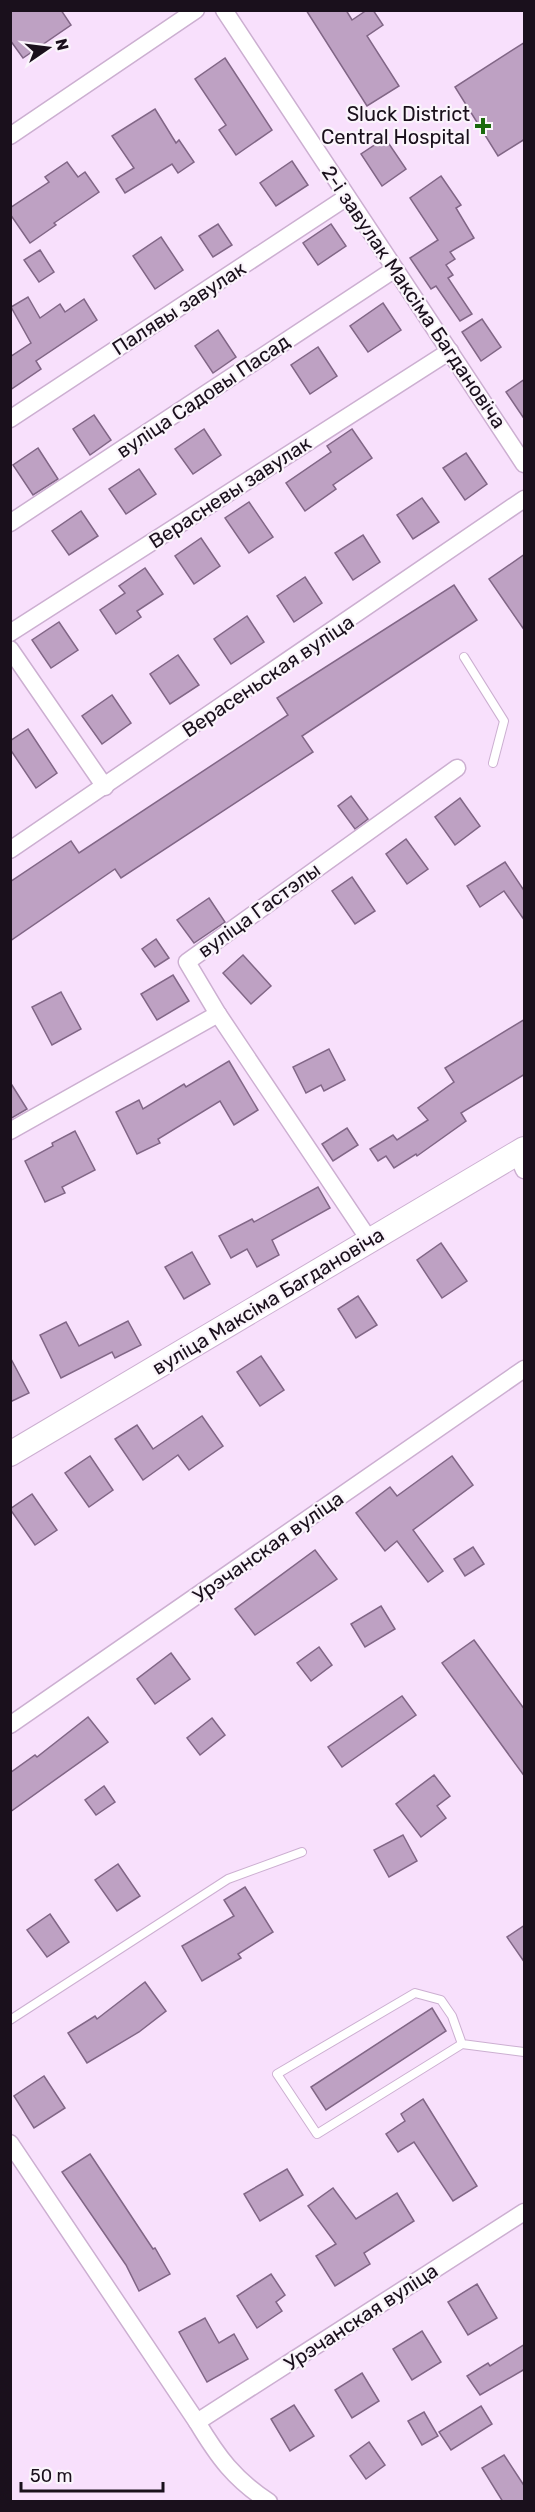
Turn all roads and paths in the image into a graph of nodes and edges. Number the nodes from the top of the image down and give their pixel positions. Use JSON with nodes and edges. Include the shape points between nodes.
{"nodes":[{"id":1,"x":196,"y":10,"type":"edge"},
{"id":2,"x":224,"y":10,"type":"edge"},
{"id":3,"x":10,"y":136,"type":"edge"},
{"id":4,"x":347,"y":197,"type":"junction"},
{"id":5,"x":395,"y":269,"type":"junction"},
{"id":6,"x":450,"y":351,"type":"junction"},
{"id":7,"x":10,"y":419,"type":"edge"},
{"id":8,"x":525,"y":464,"type":"edge"},
{"id":9,"x":525,"y":499,"type":"edge"},
{"id":10,"x":10,"y":524,"type":"edge"},
{"id":11,"x":10,"y":633,"type":"edge"},
{"id":12,"x":10,"y":649,"type":"edge"},
{"id":13,"x":464,"y":657,"type":"dead end"},
{"id":14,"x":493,"y":763,"type":"dead end"},
{"id":15,"x":457,"y":768,"type":"dead end"},
{"id":16,"x":105,"y":787,"type":"junction"},
{"id":17,"x":10,"y":850,"type":"edge"},
{"id":18,"x":218,"y":1014,"type":"junction"},
{"id":19,"x":10,"y":1131,"type":"edge"},
{"id":20,"x":522,"y":1158,"type":"edge"},
{"id":21,"x":370,"y":1240,"type":"junction"},
{"id":22,"x":525,"y":1369,"type":"edge"},
{"id":23,"x":10,"y":1454,"type":"edge"},
{"id":24,"x":10,"y":1725,"type":"edge"},
{"id":25,"x":302,"y":1852,"type":"dead end"},
{"id":26,"x":10,"y":2020,"type":"edge"},
{"id":27,"x":462,"y":2044,"type":"junction"},
{"id":28,"x":525,"y":2052,"type":"edge"},
{"id":29,"x":10,"y":2143,"type":"edge"},
{"id":30,"x":525,"y":2212,"type":"edge"},
{"id":31,"x":197,"y":2422,"type":"junction"},
{"id":32,"x":269,"y":2502,"type":"edge"}],
"edges":[{"from":1,"to":3,"type":"street"},
{"from":2,"to":4,"type":"street","name":"2-і завулак Максіма Багдановіча"},
{"from":4,"to":5,"type":"street","name":"2-і завулак Максіма Багдановіча"},
{"from":4,"to":7,"type":"street","name":"Палявы завулак"},
{"from":5,"to":6,"type":"street","name":"2-і завулак Максіма Багдановіча"},
{"from":5,"to":10,"type":"street","name":"вуліца Садовы Пасад"},
{"from":6,"to":8,"type":"street","name":"2-і завулак Максіма Багдановіча"},
{"from":6,"to":11,"type":"street","name":"Верасневы завулак"},
{"from":9,"to":16,"type":"street","name":"Верасеньская вуліца"},
{"from":12,"to":16,"type":"street"},
{"from":13,"to":14,"type":"lane","via":[[504,721]]},
{"from":15,"to":18,"type":"street","name":"вуліца Гастэлы","via":[[187,962]]},
{"from":16,"to":17,"type":"street","name":"Верасеньская вуліца"},
{"from":18,"to":19,"type":"street"},
{"from":18,"to":21,"type":"street"},
{"from":20,"to":21,"type":"main road","name":"вуліца Максіма Багдановіча"},
{"from":21,"to":23,"type":"main road","name":"вуліца Максіма Багдановіча"},
{"from":22,"to":24,"type":"street","name":"Урэчанская вуліца"},
{"from":25,"to":26,"type":"lane","via":[[228,1879]]},
{"from":27,"to":27,"type":"lane","via":[[317,2134],[278,2074],[415,1993],[441,2000],[452,2016]]},
{"from":27,"to":28,"type":"lane"},
{"from":29,"to":31,"type":"street"},
{"from":30,"to":31,"type":"street","name":"Урэчанская вуліца"},
{"from":31,"to":32,"type":"street","via":[[219,2458],[250,2490]]}]}
